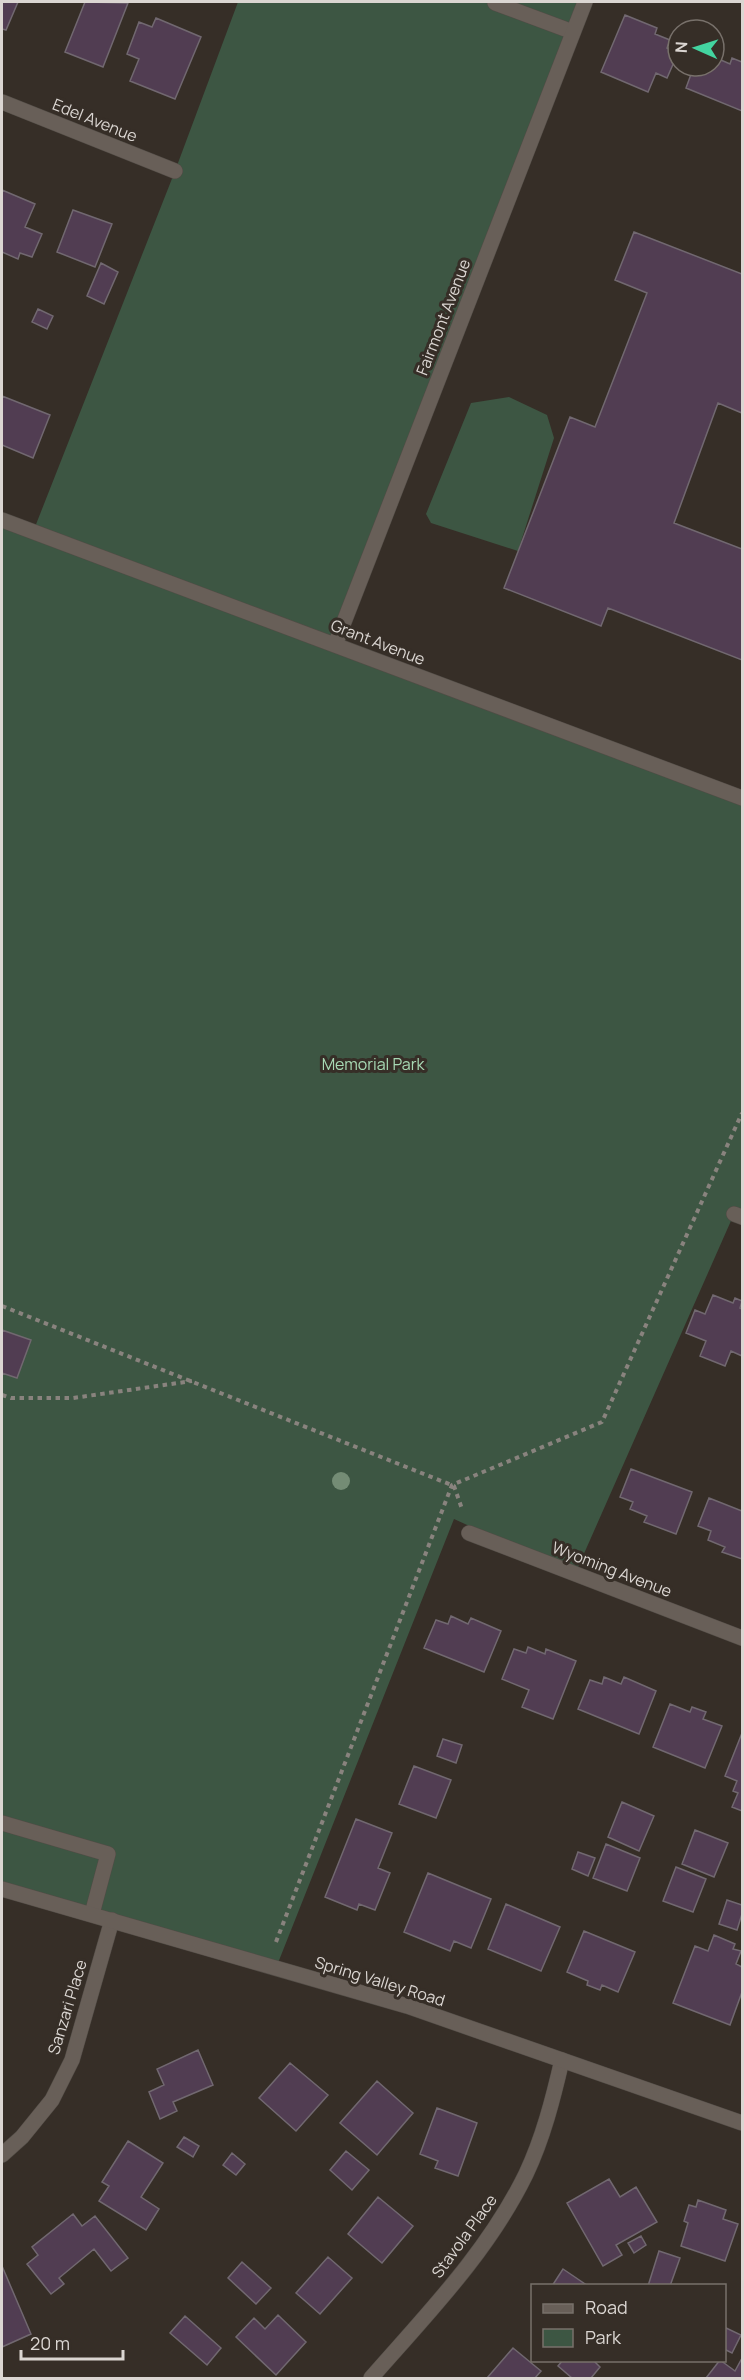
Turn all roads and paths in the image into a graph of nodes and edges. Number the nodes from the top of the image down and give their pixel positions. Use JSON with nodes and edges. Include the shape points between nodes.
{"nodes":[{"id":1,"x":585,"y":2,"type":"edge"},
{"id":2,"x":495,"y":3,"type":"dead end"},
{"id":3,"x":573,"y":32,"type":"junction"},
{"id":4,"x":2,"y":102,"type":"edge"},
{"id":5,"x":175,"y":171,"type":"dead end"},
{"id":6,"x":2,"y":520,"type":"edge"},
{"id":7,"x":335,"y":645,"type":"junction"},
{"id":8,"x":742,"y":798,"type":"edge"},
{"id":9,"x":742,"y":1113,"type":"edge"},
{"id":10,"x":2,"y":1306,"type":"edge"},
{"id":11,"x":193,"y":1381,"type":"junction"},
{"id":12,"x":2,"y":1395,"type":"edge"},
{"id":13,"x":452,"y":1485,"type":"junction"},
{"id":14,"x":469,"y":1533,"type":"joint"},
{"id":15,"x":742,"y":1638,"type":"edge"},
{"id":16,"x":2,"y":1823,"type":"edge"},
{"id":17,"x":2,"y":1889,"type":"edge"},
{"id":18,"x":92,"y":1914,"type":"junction"},
{"id":19,"x":112,"y":1920,"type":"junction"},
{"id":20,"x":267,"y":1965,"type":"junction"},
{"id":21,"x":562,"y":2060,"type":"junction"},
{"id":22,"x":742,"y":2123,"type":"edge"},
{"id":23,"x":2,"y":2155,"type":"edge"},
{"id":24,"x":371,"y":2379,"type":"edge"}],
"edges":[{"from":1,"to":3,"type":"street","name":"Fairmont Avenue"},
{"from":2,"to":3,"type":"street"},
{"from":3,"to":7,"type":"street","name":"Fairmont Avenue"},
{"from":4,"to":5,"type":"street","name":"Edel Avenue"},
{"from":6,"to":7,"type":"street","name":"Grant Avenue"},
{"from":7,"to":8,"type":"street","name":"Grant Avenue"},
{"from":9,"to":13,"type":"path","via":[[602,1422]]},
{"from":10,"to":11,"type":"path"},
{"from":11,"to":12,"type":"path","via":[[73,1398]]},
{"from":11,"to":13,"type":"path"},
{"from":13,"to":14,"type":"path"},
{"from":13,"to":20,"type":"path"},
{"from":14,"to":15,"type":"street","name":"Wyoming Avenue"},
{"from":16,"to":18,"type":"street","via":[[108,1854]]},
{"from":17,"to":18,"type":"street","name":"Spring Valley Road"},
{"from":18,"to":19,"type":"street","name":"Spring Valley Road"},
{"from":19,"to":20,"type":"street","name":"Spring Valley Road"},
{"from":19,"to":23,"type":"street","name":"Sanzari Place","via":[[72,2060],[52,2100],[22,2138]]},
{"from":20,"to":21,"type":"street","name":"Spring Valley Road","via":[[407,2006]]},
{"from":21,"to":22,"type":"street","name":"Spring Valley Road"},
{"from":21,"to":24,"type":"street","name":"Stavola Place","via":[[545,2124],[500,2221],[468,2266]]}]}
